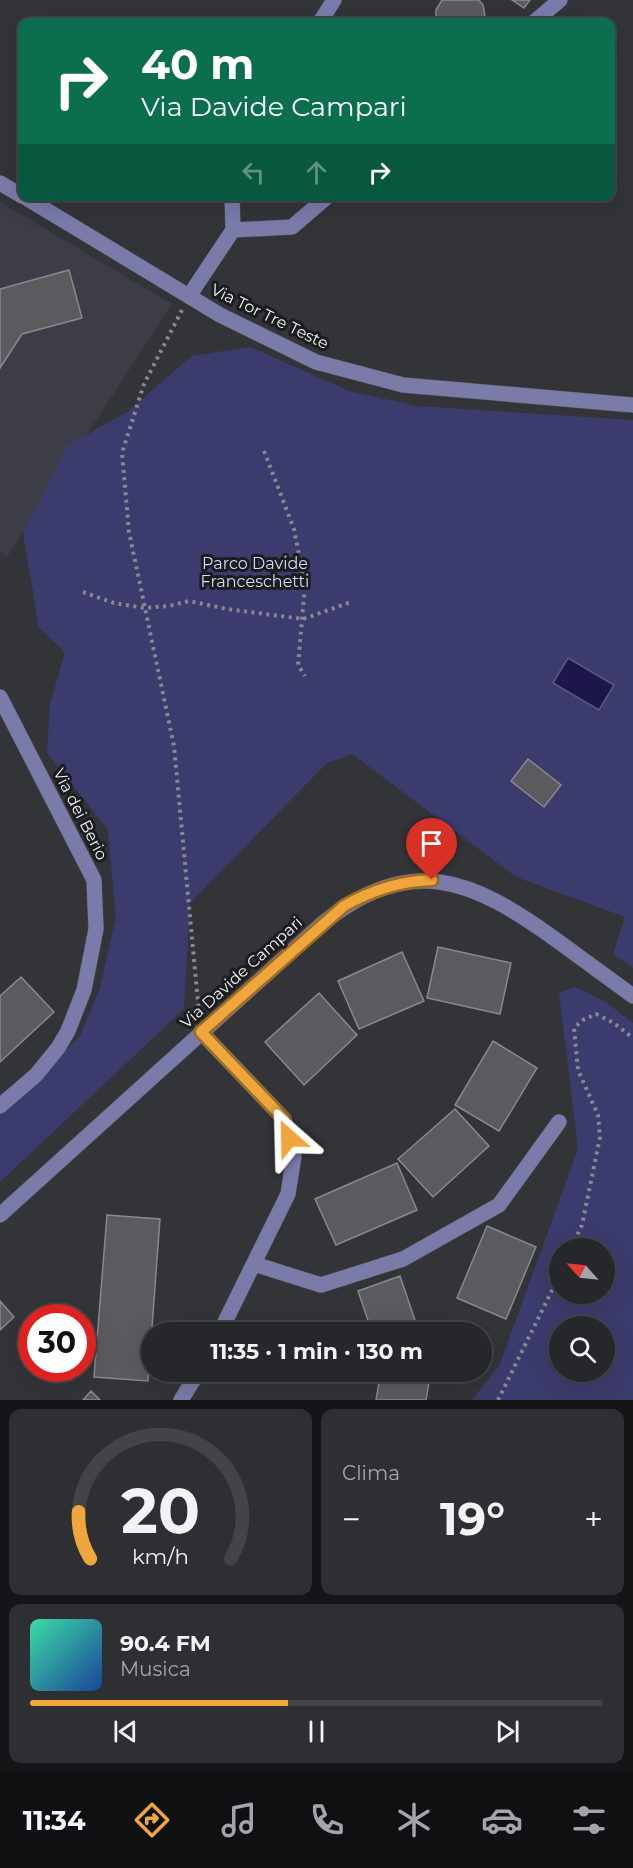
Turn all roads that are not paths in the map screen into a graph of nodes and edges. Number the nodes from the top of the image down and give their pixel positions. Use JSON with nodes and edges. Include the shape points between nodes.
{"nodes":[{"id":1,"x":334,"y":0,"type":"edge"},
{"id":2,"x":560,"y":0,"type":"edge"},
{"id":3,"x":323,"y":18,"type":"edge"},
{"id":4,"x":539,"y":18,"type":"edge"},
{"id":5,"x":0,"y":183,"type":"edge"},
{"id":6,"x":18,"y":193,"type":"edge"},
{"id":7,"x":31,"y":201,"type":"edge"},
{"id":8,"x":232,"y":201,"type":"edge"},
{"id":9,"x":322,"y":201,"type":"edge"},
{"id":10,"x":234,"y":231,"type":"junction"},
{"id":11,"x":189,"y":296,"type":"junction"},
{"id":12,"x":633,"y":405,"type":"edge"},
{"id":13,"x":0,"y":697,"type":"edge"},
{"id":14,"x":633,"y":996,"type":"edge"},
{"id":15,"x":201,"y":1032,"type":"junction"},
{"id":16,"x":0,"y":1106,"type":"edge"},
{"id":17,"x":559,"y":1122,"type":"dead end"},
{"id":18,"x":0,"y":1215,"type":"edge"},
{"id":19,"x":254,"y":1264,"type":"junction"},
{"id":20,"x":225,"y":1322,"type":"edge"},
{"id":21,"x":193,"y":1382,"type":"edge"},
{"id":22,"x":182,"y":1400,"type":"edge"}],
"edges":[{"from":1,"to":3,"type":"street"},
{"from":2,"to":4,"type":"street"},
{"from":5,"to":6,"type":"street","name":"Via Tor Tre Teste"},
{"from":7,"to":11,"type":"street","name":"Via Tor Tre Teste"},
{"from":8,"to":10,"type":"street"},
{"from":9,"to":10,"type":"street","via":[[292,227]]},
{"from":10,"to":11,"type":"street"},
{"from":11,"to":12,"type":"street","name":"Via Tor Tre Teste","via":[[316,362],[403,385]]},
{"from":13,"to":16,"type":"street","name":"Via dei Berio","via":[[94,880],[96,929],[86,983],[68,1031],[36,1074]]},
{"from":14,"to":15,"type":"street","name":"Via Davide Campari","via":[[499,901],[458,884],[407,881],[364,894],[344,906]]},
{"from":15,"to":18,"type":"street","name":"Via Davide Campari"},
{"from":15,"to":19,"type":"street","via":[[284,1119],[294,1156],[288,1194]]},
{"from":17,"to":19,"type":"street","via":[[499,1205],[403,1259],[321,1285]]},
{"from":19,"to":20,"type":"street"},
{"from":21,"to":22,"type":"street"}]}
